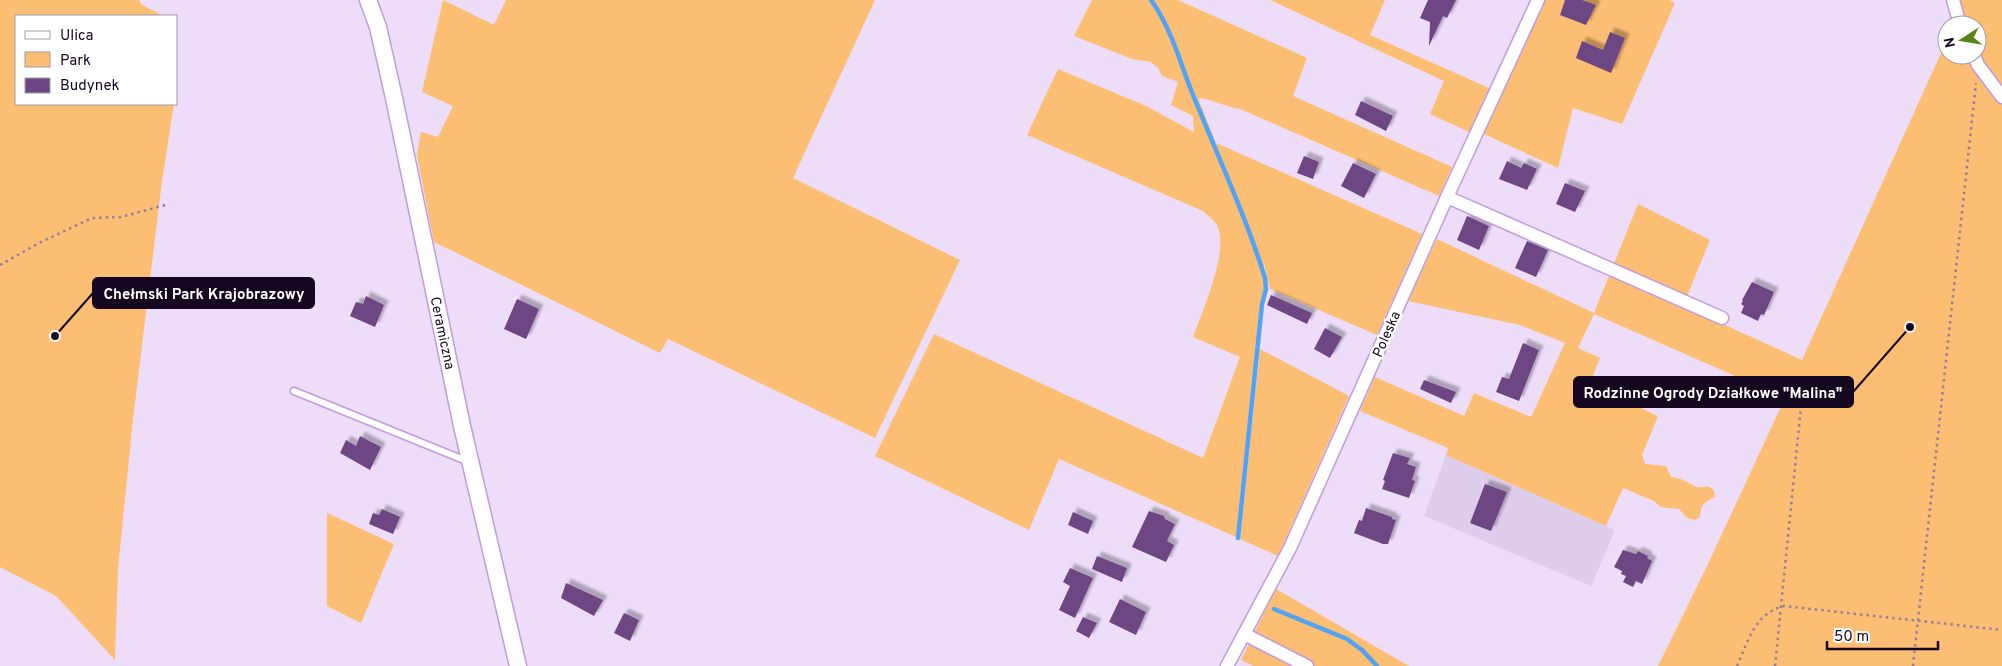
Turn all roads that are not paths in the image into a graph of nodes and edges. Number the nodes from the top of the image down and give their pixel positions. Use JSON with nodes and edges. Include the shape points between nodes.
{"nodes":[{"id":1,"x":368,"y":0,"type":"edge"},
{"id":2,"x":1538,"y":0,"type":"edge"},
{"id":3,"x":1953,"y":0,"type":"edge"},
{"id":4,"x":1957,"y":15,"type":"edge"},
{"id":5,"x":1980,"y":65,"type":"edge"},
{"id":6,"x":2002,"y":97,"type":"edge"},
{"id":7,"x":1447,"y":197,"type":"junction"},
{"id":8,"x":1722,"y":318,"type":"dead end"},
{"id":9,"x":294,"y":391,"type":"dead end"},
{"id":10,"x":471,"y":463,"type":"junction"},
{"id":11,"x":1244,"y":634,"type":"junction"},
{"id":12,"x":518,"y":666,"type":"edge"},
{"id":13,"x":1228,"y":666,"type":"edge"},
{"id":14,"x":1307,"y":666,"type":"edge"}],
"edges":[{"from":1,"to":10,"type":"street","name":"Ceramiczna","via":[[378,26]]},
{"from":2,"to":7,"type":"street","name":"Poleska"},
{"from":3,"to":4,"type":"street"},
{"from":5,"to":6,"type":"street"},
{"from":7,"to":8,"type":"street"},
{"from":7,"to":11,"type":"street","name":"Poleska","via":[[1290,548]]},
{"from":9,"to":10,"type":"lane"},
{"from":10,"to":12,"type":"street","name":"Ceramiczna"},
{"from":11,"to":13,"type":"street","name":"Poleska"},
{"from":11,"to":14,"type":"street"}]}
